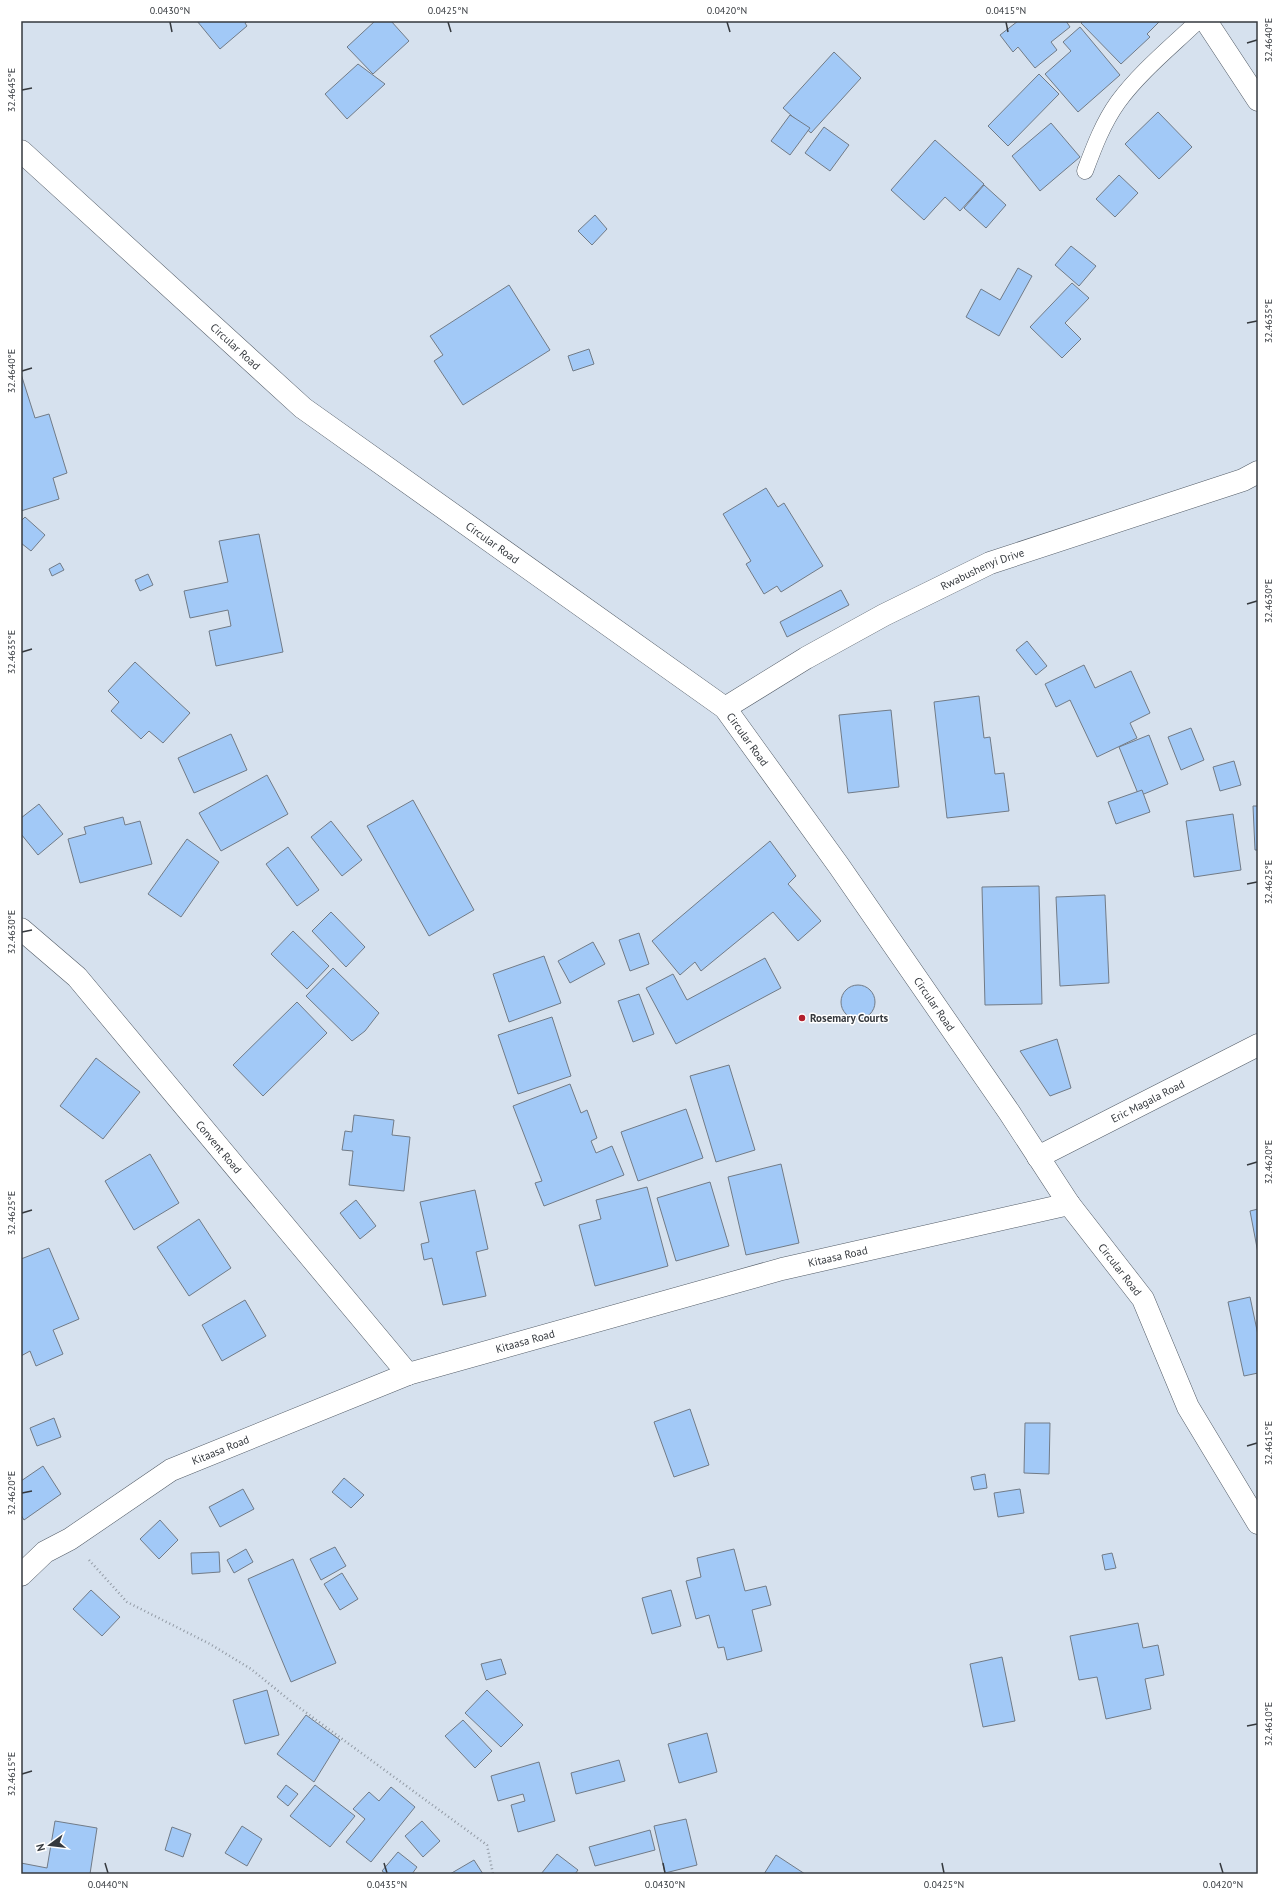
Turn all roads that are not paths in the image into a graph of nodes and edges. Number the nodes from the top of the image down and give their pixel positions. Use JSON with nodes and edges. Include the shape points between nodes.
{"nodes":[{"id":1,"x":1198,"y":21,"type":"edge"},
{"id":2,"x":1206,"y":21,"type":"edge"},
{"id":3,"x":1258,"y":100,"type":"edge"},
{"id":4,"x":21,"y":151,"type":"edge"},
{"id":5,"x":1085,"y":171,"type":"dead end"},
{"id":6,"x":1258,"y":472,"type":"edge"},
{"id":7,"x":725,"y":708,"type":"junction"},
{"id":8,"x":21,"y":929,"type":"edge"},
{"id":9,"x":1258,"y":1044,"type":"edge"},
{"id":10,"x":1038,"y":1157,"type":"junction"},
{"id":11,"x":1069,"y":1204,"type":"junction"},
{"id":12,"x":408,"y":1374,"type":"junction"},
{"id":13,"x":1258,"y":1524,"type":"edge"},
{"id":14,"x":21,"y":1575,"type":"edge"}],
"edges":[{"from":1,"to":5,"type":"lane","via":[[1118,102],[1100,132]]},
{"from":2,"to":3,"type":"street"},
{"from":4,"to":7,"type":"street","name":"Circular Road","via":[[303,408]]},
{"from":6,"to":7,"type":"street","name":"Rwabushenyi Drive","via":[[1243,480],[990,563],[884,615],[806,658]]},
{"from":7,"to":10,"type":"street","name":"Circular Road","via":[[839,866]]},
{"from":8,"to":12,"type":"street","name":"Convent Road","via":[[78,977]]},
{"from":9,"to":10,"type":"street","name":"Eric Magala Road"},
{"from":10,"to":11,"type":"street","name":"Circular Road"},
{"from":11,"to":12,"type":"street","name":"Kitaasa Road","via":[[782,1269]]},
{"from":11,"to":13,"type":"street","name":"Circular Road","via":[[1143,1300],[1188,1407]]},
{"from":12,"to":14,"type":"street","name":"Kitaasa Road","via":[[171,1470],[70,1539],[46,1552]]}]}
